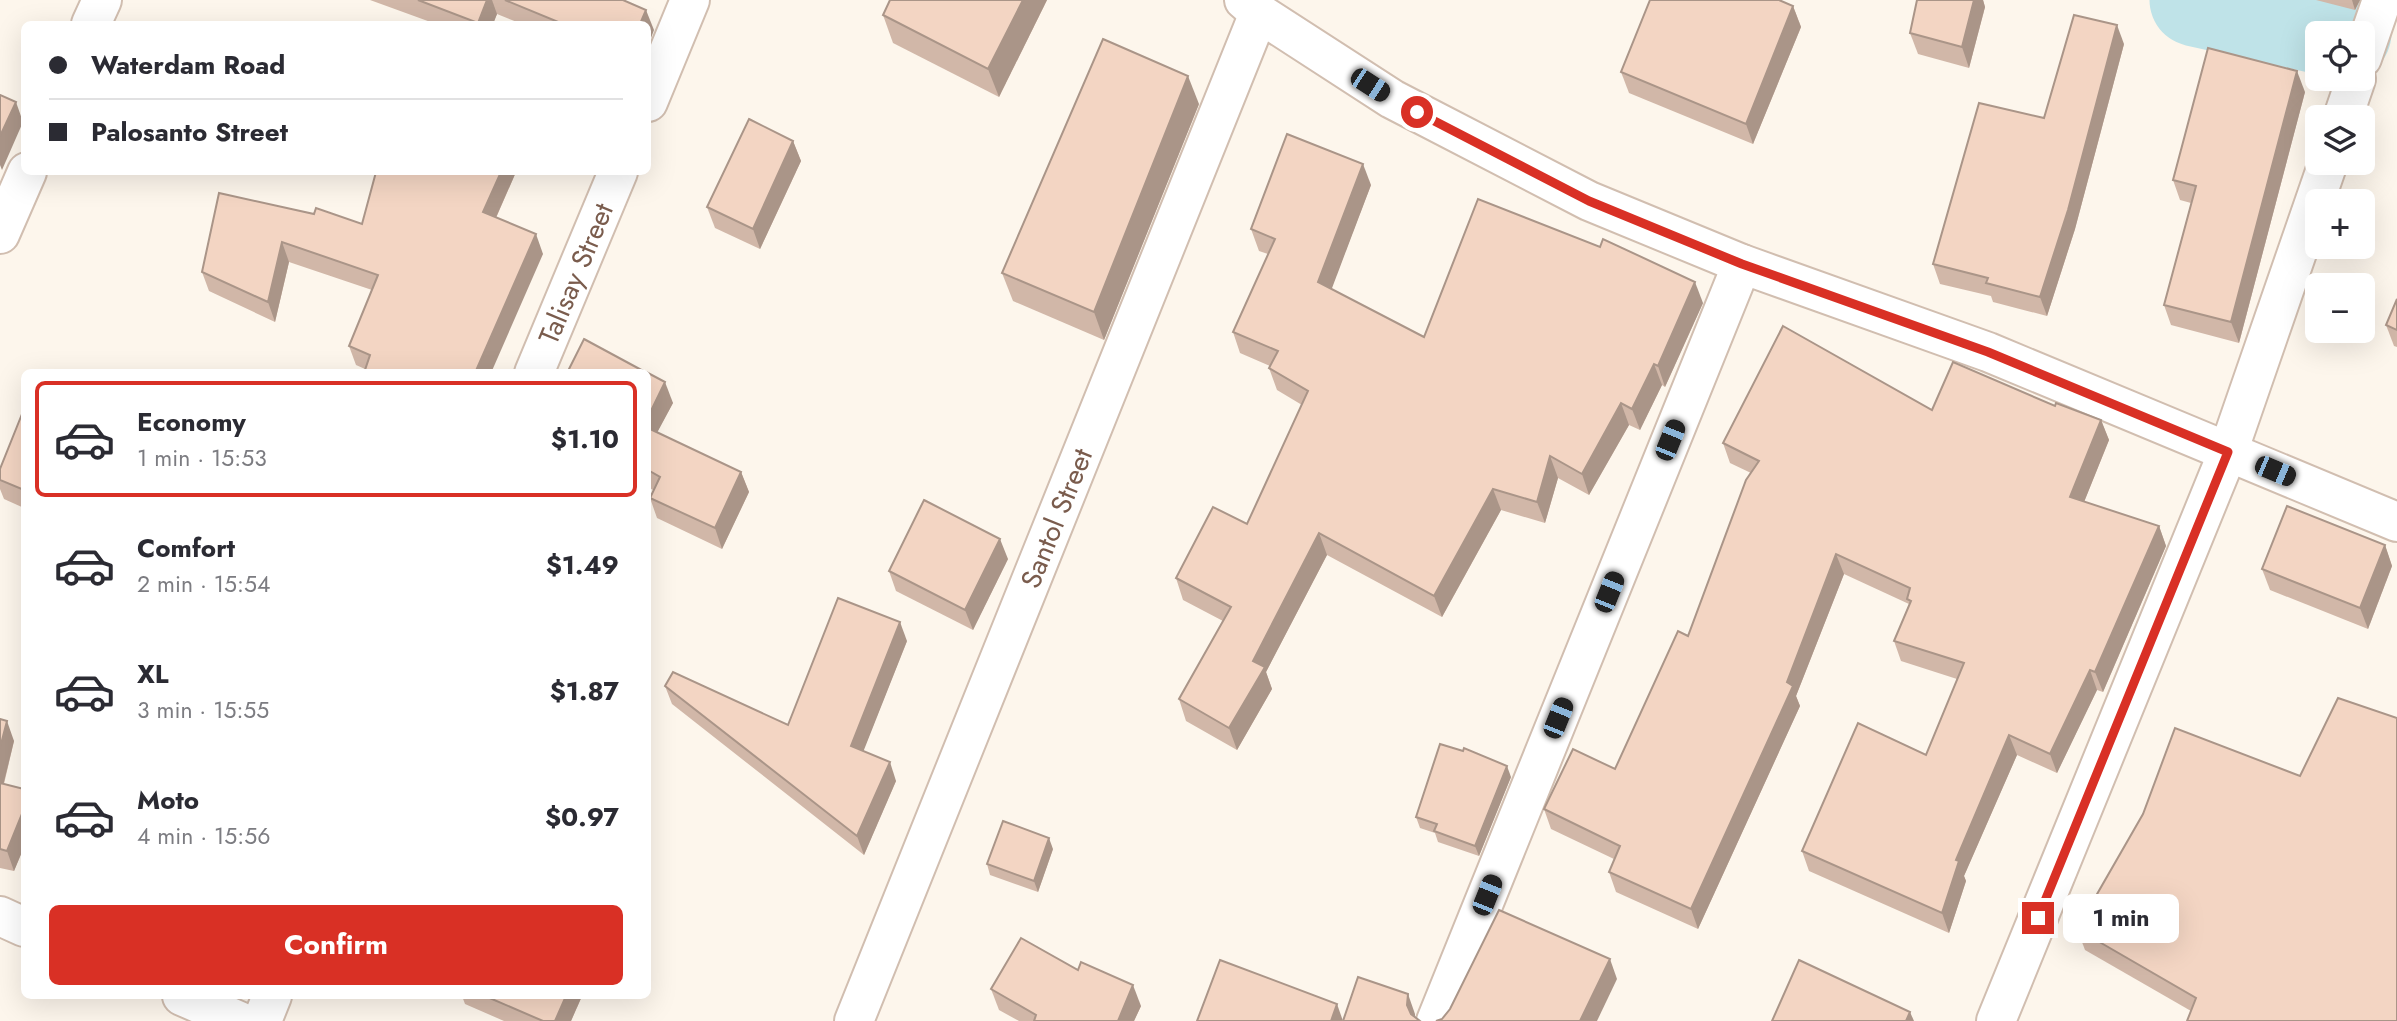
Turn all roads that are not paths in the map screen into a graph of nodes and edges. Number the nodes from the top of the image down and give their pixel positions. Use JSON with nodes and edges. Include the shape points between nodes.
{"nodes":[{"id":1,"x":102,"y":0,"type":"edge"},
{"id":2,"x":690,"y":0,"type":"edge"},
{"id":3,"x":2382,"y":0,"type":"edge"},
{"id":4,"x":1252,"y":7,"type":"edge"},
{"id":5,"x":92,"y":21,"type":"edge"},
{"id":6,"x":2375,"y":21,"type":"edge"},
{"id":7,"x":651,"y":95,"type":"edge"},
{"id":8,"x":26,"y":175,"type":"edge"},
{"id":9,"x":617,"y":175,"type":"edge"},
{"id":10,"x":2324,"y":175,"type":"edge"},
{"id":11,"x":0,"y":234,"type":"edge"},
{"id":12,"x":1742,"y":264,"type":"junction"},
{"id":13,"x":536,"y":369,"type":"edge"},
{"id":14,"x":2228,"y":452,"type":"junction"},
{"id":15,"x":2397,"y":522,"type":"edge"},
{"id":16,"x":0,"y":916,"type":"edge"},
{"id":17,"x":21,"y":926,"type":"edge"},
{"id":18,"x":189,"y":999,"type":"edge"},
{"id":19,"x":271,"y":999,"type":"edge"},
{"id":20,"x":239,"y":1021,"type":"edge"},
{"id":21,"x":262,"y":1021,"type":"edge"},
{"id":22,"x":854,"y":1021,"type":"edge"},
{"id":23,"x":1436,"y":1021,"type":"edge"},
{"id":24,"x":1996,"y":1021,"type":"edge"}],
"edges":[{"from":1,"to":5,"type":"street"},
{"from":2,"to":7,"type":"street"},
{"from":3,"to":6,"type":"street"},
{"from":4,"to":12,"type":"street","via":[[1392,99],[1589,201]]},
{"from":4,"to":22,"type":"street","name":"Santol Street"},
{"from":8,"to":11,"type":"street"},
{"from":9,"to":13,"type":"street","name":"Talisay Street"},
{"from":10,"to":14,"type":"street"},
{"from":12,"to":14,"type":"street","via":[[1988,352]]},
{"from":12,"to":23,"type":"street"},
{"from":14,"to":15,"type":"street"},
{"from":14,"to":24,"type":"street"},
{"from":16,"to":17,"type":"street"},
{"from":18,"to":20,"type":"street"},
{"from":19,"to":21,"type":"street"}]}
